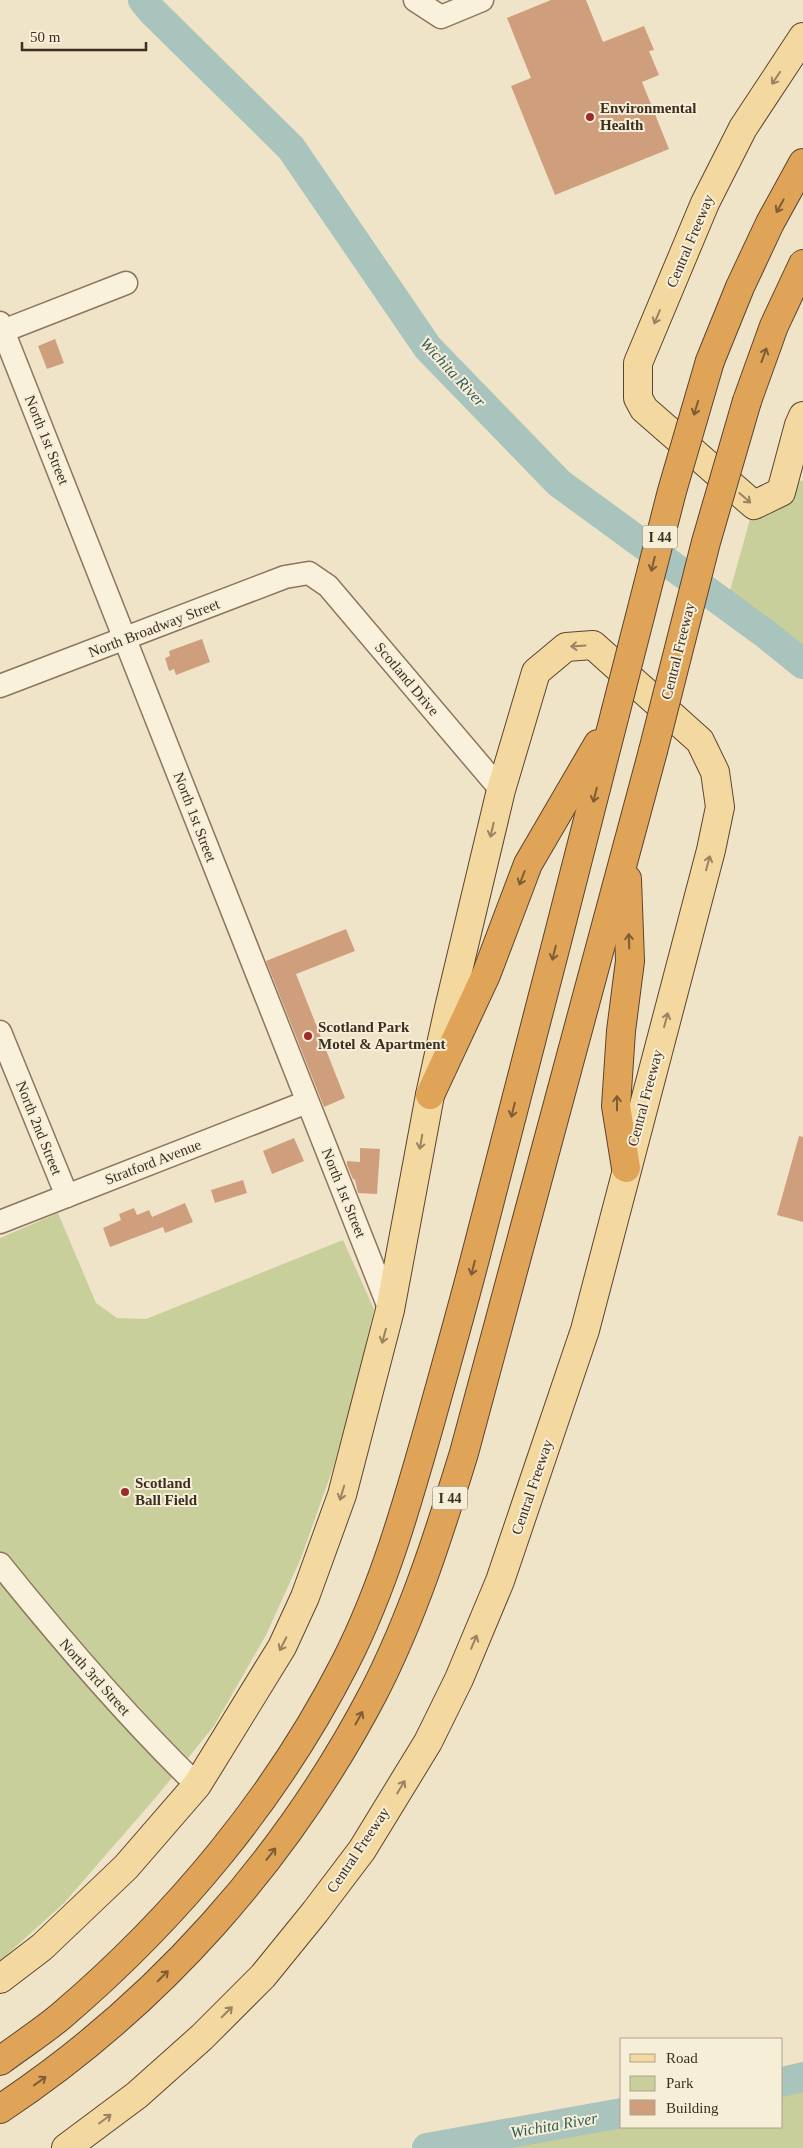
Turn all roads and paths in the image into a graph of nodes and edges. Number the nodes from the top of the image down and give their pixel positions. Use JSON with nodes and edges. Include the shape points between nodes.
{"nodes":[{"id":1,"x":415,"y":0,"type":"edge"},
{"id":2,"x":482,"y":0,"type":"edge"},
{"id":3,"x":803,"y":37,"type":"edge"},
{"id":4,"x":803,"y":163,"type":"edge"},
{"id":5,"x":803,"y":264,"type":"edge"},
{"id":6,"x":126,"y":284,"type":"dead end"},
{"id":7,"x":1,"y":327,"type":"edge"},
{"id":8,"x":803,"y":416,"type":"edge"},
{"id":9,"x":310,"y":573,"type":"joint"},
{"id":10,"x":126,"y":639,"type":"junction"},
{"id":11,"x":0,"y":686,"type":"edge"},
{"id":12,"x":616,"y":714,"type":"junction"},
{"id":13,"x":501,"y":790,"type":"junction"},
{"id":14,"x":626,"y":850,"type":"junction"},
{"id":15,"x":0,"y":1032,"type":"edge"},
{"id":16,"x":430,"y":1094,"type":"junction"},
{"id":17,"x":307,"y":1102,"type":"junction"},
{"id":18,"x":626,"y":1168,"type":"junction"},
{"id":19,"x":67,"y":1196,"type":"junction"},
{"id":20,"x":0,"y":1222,"type":"edge"},
{"id":21,"x":390,"y":1310,"type":"junction"},
{"id":22,"x":0,"y":1564,"type":"edge"},
{"id":23,"x":197,"y":1785,"type":"junction"},
{"id":24,"x":0,"y":1979,"type":"edge"},
{"id":25,"x":0,"y":2061,"type":"edge"},
{"id":26,"x":0,"y":2109,"type":"edge"},
{"id":27,"x":66,"y":2148,"type":"edge"}],
"edges":[{"from":1,"to":2,"type":"street","via":[[440,17]]},
{"from":3,"to":8,"type":"main road","name":"Central Freeway","one_way":true,"via":[[743,128],[705,203],[638,362],[638,398],[644,409],[754,505],[781,492]]},
{"from":4,"to":12,"type":"highway","number":"I 44","one_way":true,"bridge":true,"via":[[770,223],[710,361],[672,491]]},
{"from":14,"to":5,"type":"highway","name":"Central Freeway","number":"I 44","one_way":true,"bridge":true,"via":[[706,542],[747,401],[774,326]]},
{"from":6,"to":7,"type":"street"},
{"from":7,"to":10,"type":"street","name":"North 1st Street"},
{"from":9,"to":10,"type":"street","name":"North Broadway Street","via":[[285,577]]},
{"from":9,"to":13,"type":"street","name":"Scotland Drive","via":[[328,586]]},
{"from":10,"to":11,"type":"street","name":"North Broadway Street"},
{"from":10,"to":17,"type":"street","name":"North 1st Street"},
{"from":12,"to":16,"type":"highway","one_way":true,"via":[[528,864],[486,975]]},
{"from":12,"to":25,"type":"highway","number":"I 44","one_way":true,"via":[[466,1295],[400,1528],[347,1660],[316,1716],[264,1796],[228,1845],[165,1918],[59,2018]]},
{"from":13,"to":16,"type":"main road","name":"Central Freeway","one_way":true},
{"from":18,"to":13,"type":"main road","name":"Central Freeway","one_way":true,"via":[[711,850],[720,806],[715,772],[700,741],[593,646],[566,647],[536,672]]},
{"from":18,"to":14,"type":"highway","one_way":true,"via":[[616,1106],[630,961]]},
{"from":26,"to":14,"type":"highway","name":"Central Freeway","number":"I 44","one_way":true,"via":[[123,2016],[188,1952],[298,1817],[334,1763],[374,1691],[434,1549],[464,1453]]},
{"from":15,"to":19,"type":"street","name":"North 2nd Street"},
{"from":16,"to":21,"type":"main road","name":"Central Freeway","one_way":true},
{"from":17,"to":19,"type":"street","name":"Stratford Avenue"},
{"from":17,"to":21,"type":"street","name":"North 1st Street"},
{"from":27,"to":18,"type":"main road","name":"Central Freeway","one_way":true,"via":[[137,2095],[263,1976],[362,1850],[428,1742],[459,1679],[500,1581],[585,1330]]},
{"from":19,"to":20,"type":"street","name":"Stratford Avenue"},
{"from":21,"to":23,"type":"main road","name":"Central Freeway","one_way":true,"via":[[342,1495],[305,1597],[282,1647]]},
{"from":22,"to":23,"type":"street","name":"North 3rd Street","via":[[148,1738]]},
{"from":23,"to":24,"type":"main road","name":"Central Freeway","via":[[126,1867],[42,1947]]}]}
